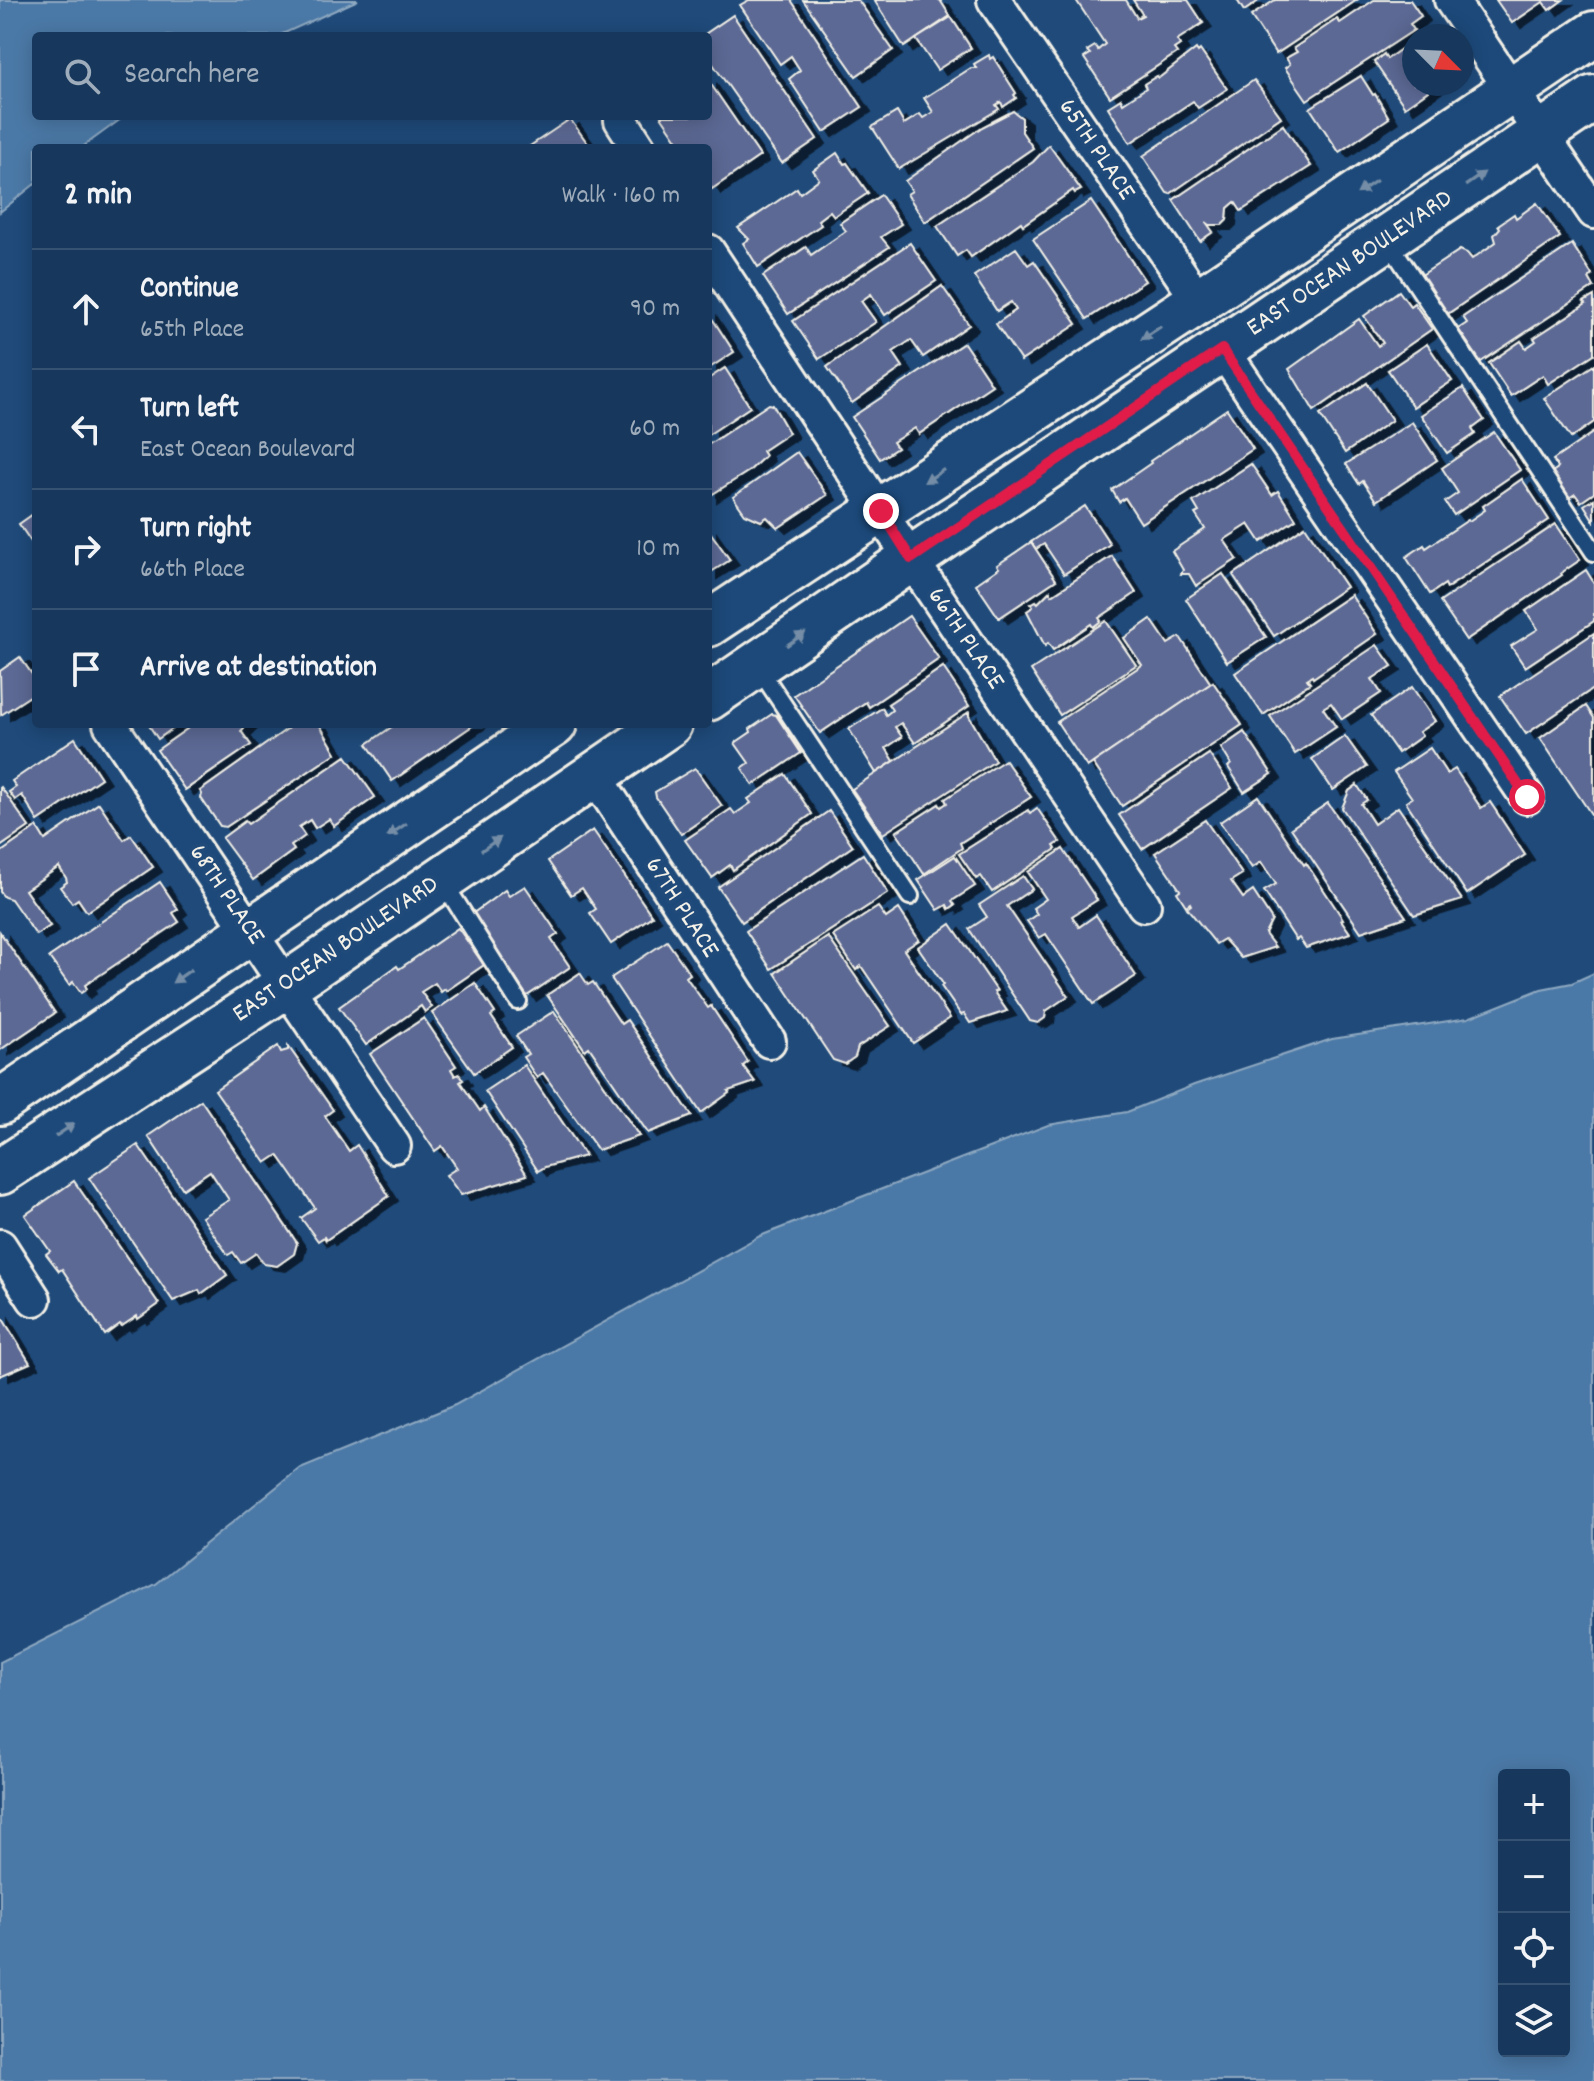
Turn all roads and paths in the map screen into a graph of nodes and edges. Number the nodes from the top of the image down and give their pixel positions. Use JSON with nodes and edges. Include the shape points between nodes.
{"nodes":[{"id":1,"x":994,"y":0,"type":"edge"},
{"id":2,"x":1451,"y":0,"type":"edge"},
{"id":3,"x":1594,"y":34,"type":"edge"},
{"id":4,"x":1512,"y":89,"type":"junction"},
{"id":5,"x":1594,"y":98,"type":"edge"},
{"id":6,"x":621,"y":120,"type":"dead end"},
{"id":7,"x":1541,"y":133,"type":"junction"},
{"id":8,"x":636,"y":144,"type":"edge"},
{"id":9,"x":1594,"y":212,"type":"edge"},
{"id":10,"x":1388,"y":240,"type":"junction"},
{"id":11,"x":712,"y":257,"type":"edge"},
{"id":12,"x":1199,"y":301,"type":"junction"},
{"id":13,"x":1222,"y":349,"type":"junction"},
{"id":14,"x":881,"y":511,"type":"junction"},
{"id":15,"x":1594,"y":552,"type":"edge"},
{"id":16,"x":911,"y":559,"type":"junction"},
{"id":17,"x":712,"y":621,"type":"edge"},
{"id":18,"x":757,"y":665,"type":"junction"},
{"id":19,"x":712,"y":695,"type":"edge"},
{"id":20,"x":113,"y":728,"type":"edge"},
{"id":21,"x":548,"y":728,"type":"edge"},
{"id":22,"x":663,"y":728,"type":"edge"},
{"id":23,"x":594,"y":774,"type":"junction"},
{"id":24,"x":1527,"y":797,"type":"dead end"},
{"id":25,"x":441,"y":878,"type":"junction"},
{"id":26,"x":910,"y":896,"type":"dead end"},
{"id":27,"x":1144,"y":905,"type":"dead end"},
{"id":28,"x":250,"y":929,"type":"junction"},
{"id":29,"x":285,"y":986,"type":"junction"},
{"id":30,"x":518,"y":1001,"type":"dead end"},
{"id":31,"x":769,"y":1041,"type":"dead end"},
{"id":32,"x":0,"y":1102,"type":"edge"},
{"id":33,"x":394,"y":1146,"type":"dead end"},
{"id":34,"x":0,"y":1172,"type":"edge"},
{"id":35,"x":0,"y":1246,"type":"edge"},
{"id":36,"x":34,"y":1299,"type":"dead end"}],
"edges":[{"from":1,"to":12,"type":"street","name":"65TH PLACE"},
{"from":2,"to":4,"type":"street"},
{"from":3,"to":4,"type":"main road","name":"EAST OCEAN BOULEVARD"},
{"from":4,"to":7,"type":"street"},
{"from":4,"to":12,"type":"main road","name":"EAST OCEAN BOULEVARD","one_way":true},
{"from":5,"to":7,"type":"main road","name":"EAST OCEAN BOULEVARD"},
{"from":6,"to":8,"type":"street"},
{"from":7,"to":9,"type":"street"},
{"from":10,"to":7,"type":"main road","name":"EAST OCEAN BOULEVARD","one_way":true},
{"from":10,"to":13,"type":"main road","name":"EAST OCEAN BOULEVARD"},
{"from":10,"to":15,"type":"lane"},
{"from":11,"to":14,"type":"street","name":"66TH PLACE"},
{"from":12,"to":14,"type":"main road","name":"EAST OCEAN BOULEVARD","one_way":true},
{"from":13,"to":16,"type":"main road","name":"EAST OCEAN BOULEVARD"},
{"from":13,"to":24,"type":"street"},
{"from":14,"to":16,"type":"street","name":"66TH PLACE"},
{"from":14,"to":17,"type":"main road","name":"EAST OCEAN BOULEVARD"},
{"from":18,"to":16,"type":"main road","name":"EAST OCEAN BOULEVARD","one_way":true},
{"from":16,"to":27,"type":"street","name":"66TH PLACE"},
{"from":18,"to":19,"type":"main road","name":"EAST OCEAN BOULEVARD"},
{"from":18,"to":26,"type":"lane"},
{"from":20,"to":28,"type":"street","name":"68TH PLACE"},
{"from":21,"to":28,"type":"main road","one_way":true},
{"from":22,"to":23,"type":"main road","name":"EAST OCEAN BOULEVARD"},
{"from":25,"to":23,"type":"main road","name":"EAST OCEAN BOULEVARD","one_way":true},
{"from":23,"to":31,"type":"street","name":"67TH PLACE"},
{"from":25,"to":29,"type":"main road","name":"EAST OCEAN BOULEVARD"},
{"from":25,"to":30,"type":"lane"},
{"from":28,"to":29,"type":"street","name":"68TH PLACE"},
{"from":28,"to":32,"type":"main road","one_way":true},
{"from":29,"to":33,"type":"street","name":"68TH PLACE"},
{"from":34,"to":29,"type":"main road","name":"EAST OCEAN BOULEVARD","one_way":true},
{"from":35,"to":36,"type":"street"}]}
